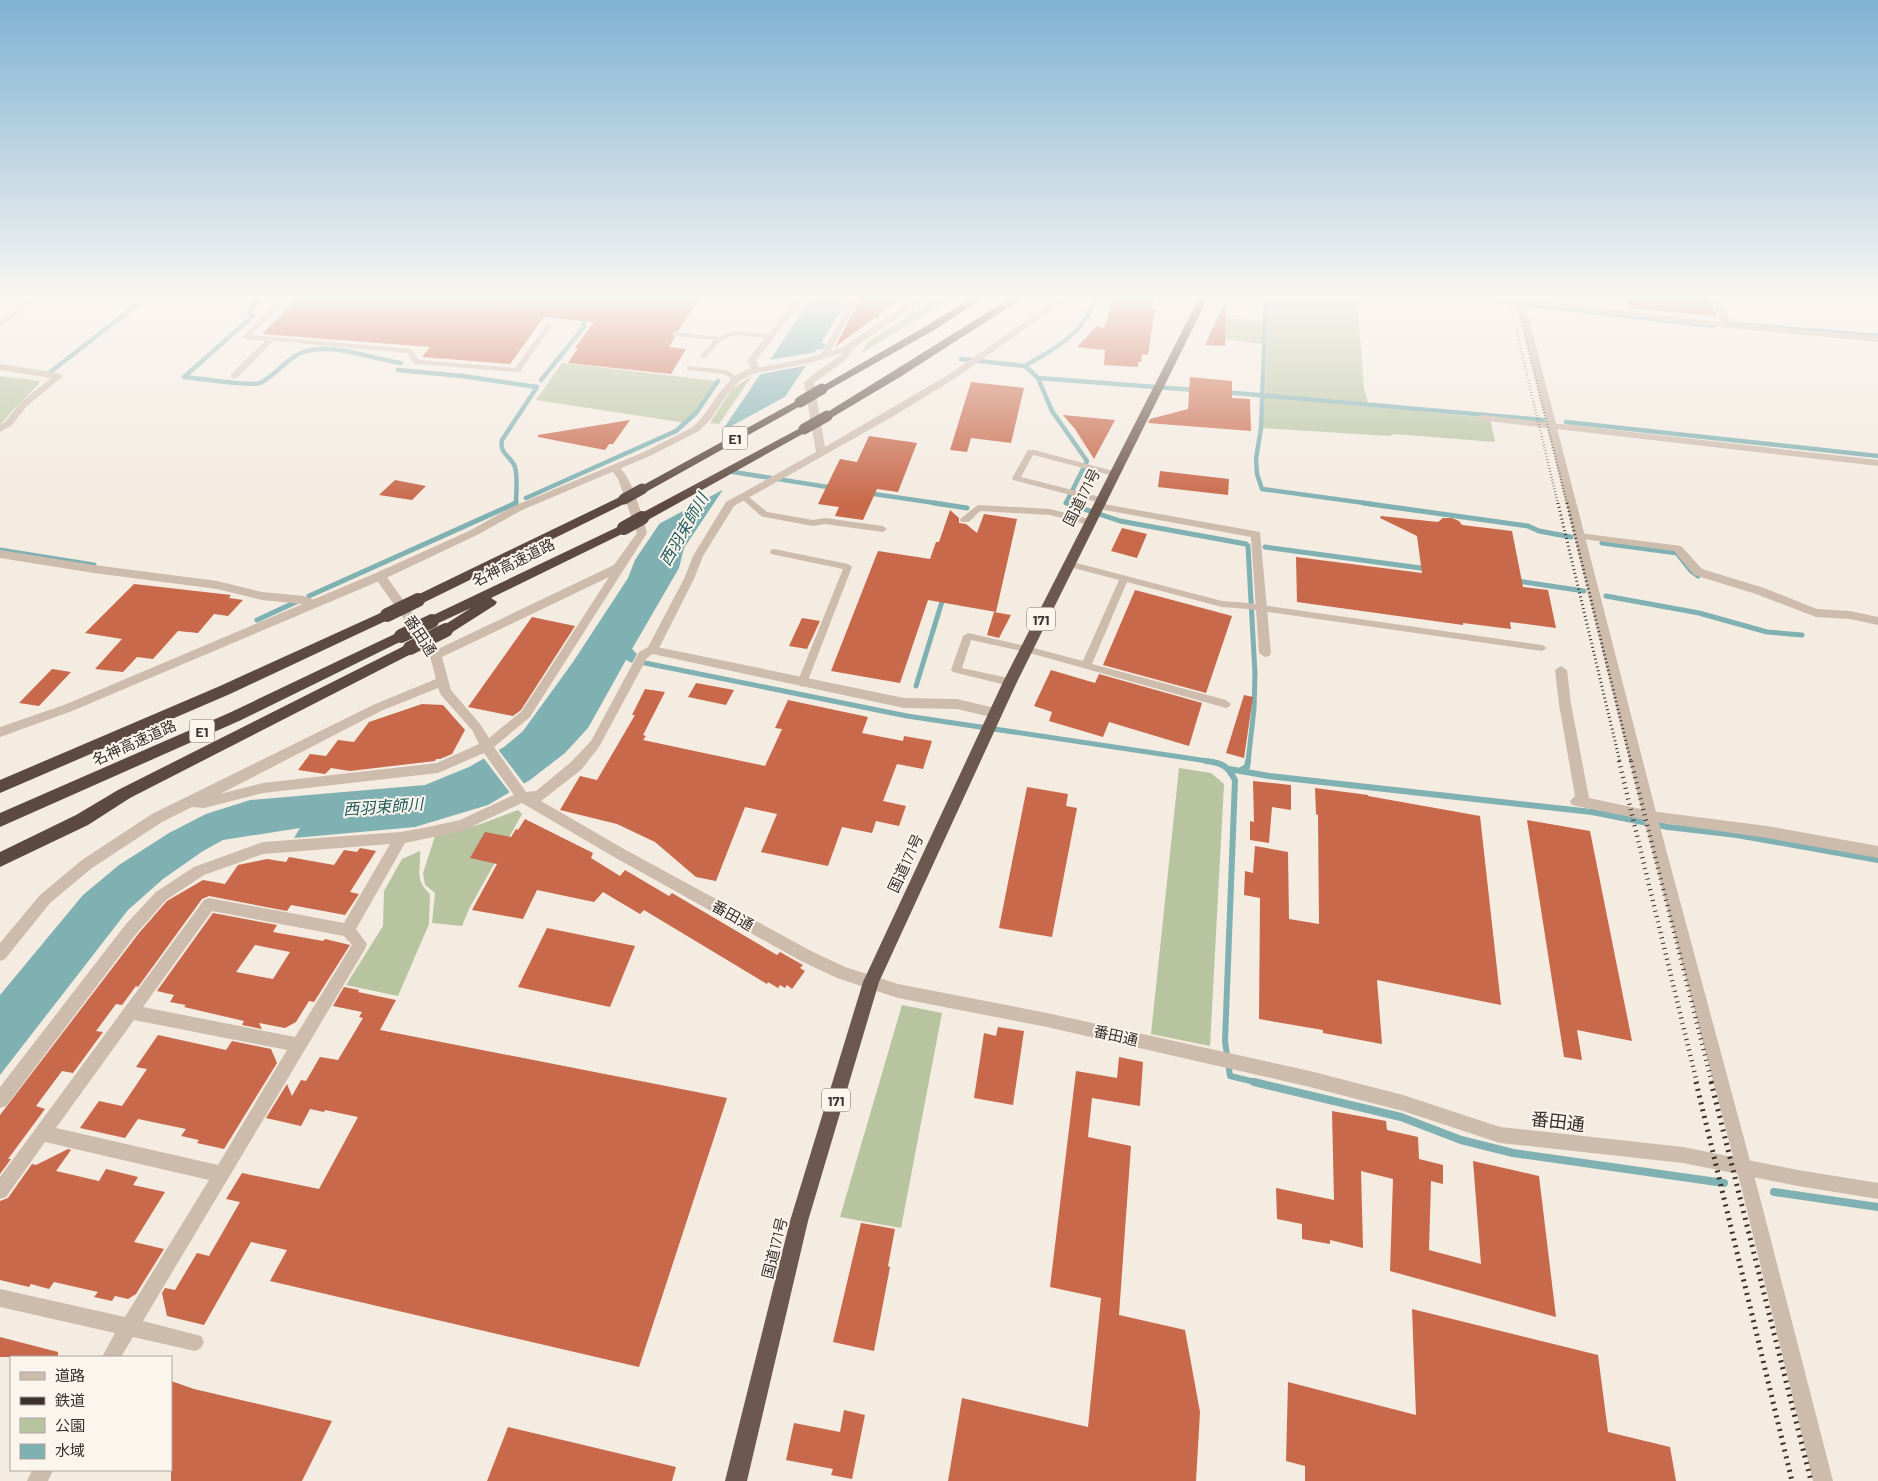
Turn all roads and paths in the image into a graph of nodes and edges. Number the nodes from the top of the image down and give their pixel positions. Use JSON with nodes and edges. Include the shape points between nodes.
{"nodes":[{"id":1,"x":245,"y":365,"type":"edge"},
{"id":2,"x":456,"y":365,"type":"edge"},
{"id":3,"x":520,"y":365,"type":"edge"},
{"id":4,"x":756,"y":365,"type":"edge"},
{"id":5,"x":782,"y":365,"type":"edge"},
{"id":6,"x":831,"y":365,"type":"edge"},
{"id":7,"x":864,"y":365,"type":"edge"},
{"id":8,"x":912,"y":365,"type":"edge"},
{"id":9,"x":968,"y":365,"type":"edge"},
{"id":10,"x":1169,"y":365,"type":"edge"},
{"id":11,"x":1536,"y":365,"type":"edge"},
{"id":12,"x":0,"y":367,"type":"edge"},
{"id":13,"x":690,"y":368,"type":"dead end"},
{"id":14,"x":760,"y":369,"type":"junction"},
{"id":15,"x":234,"y":376,"type":"dead end"},
{"id":16,"x":736,"y":379,"type":"junction"},
{"id":17,"x":1482,"y":418,"type":"dead end"},
{"id":18,"x":1552,"y":426,"type":"junction"},
{"id":19,"x":0,"y":429,"type":"edge"},
{"id":20,"x":822,"y":453,"type":"junction"},
{"id":21,"x":1878,"y":463,"type":"edge"},
{"id":22,"x":615,"y":468,"type":"junction"},
{"id":23,"x":1114,"y":474,"type":"junction"},
{"id":24,"x":744,"y":496,"type":"junction"},
{"id":25,"x":1095,"y":511,"type":"junction"},
{"id":26,"x":965,"y":520,"type":"dead end"},
{"id":27,"x":883,"y":529,"type":"dead end"},
{"id":28,"x":1579,"y":536,"type":"junction"},
{"id":29,"x":774,"y":552,"type":"dead end"},
{"id":30,"x":0,"y":554,"type":"edge"},
{"id":31,"x":552,"y":562,"type":"junction"},
{"id":32,"x":1069,"y":564,"type":"junction"},
{"id":33,"x":618,"y":568,"type":"junction"},
{"id":34,"x":380,"y":576,"type":"junction"},
{"id":35,"x":1124,"y":578,"type":"junction"},
{"id":36,"x":313,"y":604,"type":"junction"},
{"id":37,"x":1254,"y":607,"type":"junction"},
{"id":38,"x":402,"y":608,"type":"junction"},
{"id":39,"x":1878,"y":621,"type":"edge"},
{"id":40,"x":405,"y":642,"type":"junction"},
{"id":41,"x":1542,"y":648,"type":"dead end"},
{"id":42,"x":1026,"y":649,"type":"junction"},
{"id":43,"x":1265,"y":653,"type":"dead end"},
{"id":44,"x":436,"y":655,"type":"junction"},
{"id":45,"x":644,"y":657,"type":"junction"},
{"id":46,"x":1086,"y":666,"type":"junction"},
{"id":47,"x":1561,"y":670,"type":"dead end"},
{"id":48,"x":442,"y":681,"type":"junction"},
{"id":49,"x":1010,"y":682,"type":"junction"},
{"id":50,"x":802,"y":683,"type":"junction"},
{"id":51,"x":1226,"y":704,"type":"dead end"},
{"id":52,"x":990,"y":723,"type":"junction"},
{"id":53,"x":0,"y":732,"type":"edge"},
{"id":54,"x":488,"y":748,"type":"junction"},
{"id":55,"x":3,"y":784,"type":"edge"},
{"id":56,"x":523,"y":797,"type":"junction"},
{"id":57,"x":190,"y":802,"type":"junction"},
{"id":58,"x":0,"y":820,"type":"edge"},
{"id":59,"x":1652,"y":822,"type":"junction"},
{"id":60,"x":401,"y":838,"type":"junction"},
{"id":61,"x":1878,"y":852,"type":"edge"},
{"id":62,"x":0,"y":860,"type":"edge"},
{"id":63,"x":348,"y":930,"type":"junction"},
{"id":64,"x":0,"y":954,"type":"edge"},
{"id":65,"x":871,"y":982,"type":"junction"},
{"id":66,"x":129,"y":1012,"type":"junction"},
{"id":67,"x":299,"y":1045,"type":"junction"},
{"id":68,"x":0,"y":1100,"type":"edge"},
{"id":69,"x":41,"y":1133,"type":"junction"},
{"id":70,"x":1744,"y":1167,"type":"junction"},
{"id":71,"x":222,"y":1174,"type":"junction"},
{"id":72,"x":0,"y":1191,"type":"edge"},
{"id":73,"x":1878,"y":1191,"type":"edge"},
{"id":74,"x":0,"y":1298,"type":"edge"},
{"id":75,"x":130,"y":1326,"type":"junction"},
{"id":76,"x":195,"y":1342,"type":"dead end"},
{"id":77,"x":112,"y":1356,"type":"edge"},
{"id":78,"x":736,"y":1481,"type":"edge"},
{"id":79,"x":1823,"y":1481,"type":"edge"}],
"edges":[{"from":1,"to":15,"type":"lane"},
{"from":2,"to":3,"type":"lane","via":[[517,370]]},
{"from":4,"to":14,"type":"street"},
{"from":5,"to":14,"type":"street"},
{"from":6,"to":20,"type":"street","via":[[808,383]]},
{"from":7,"to":38,"type":"highway","name":"名神高速道路","number":"E1","bridge":true,"via":[[672,474]]},
{"from":8,"to":31,"type":"highway","name":"名神高速道路","number":"E1","bridge":true,"via":[[773,447],[624,528]]},
{"from":9,"to":20,"type":"street"},
{"from":10,"to":23,"type":"highway","name":"国道171号","number":"171"},
{"from":11,"to":18,"type":"street"},
{"from":12,"to":19,"type":"street","via":[[59,376],[24,404]]},
{"from":13,"to":16,"type":"lane","via":[[726,372]]},
{"from":14,"to":16,"type":"street"},
{"from":16,"to":22,"type":"street","via":[[696,429]]},
{"from":17,"to":18,"type":"street"},
{"from":18,"to":21,"type":"street"},
{"from":18,"to":28,"type":"street"},
{"from":20,"to":24,"type":"street"},
{"from":22,"to":33,"type":"street","via":[[623,478],[642,533]]},
{"from":22,"to":34,"type":"street","via":[[518,508],[474,533]]},
{"from":23,"to":25,"type":"highway","name":"国道171号","number":"171"},
{"from":23,"to":25,"type":"lane","via":[[1031,452],[1016,478],[1077,494]]},
{"from":24,"to":27,"type":"lane","via":[[764,514],[813,523],[825,521]]},
{"from":24,"to":45,"type":"street","via":[[730,504],[722,516]]},
{"from":25,"to":26,"type":"street","via":[[978,508]]},
{"from":25,"to":32,"type":"highway","name":"国道171号","number":"171"},
{"from":25,"to":37,"type":"street","via":[[1256,534]]},
{"from":28,"to":39,"type":"street","via":[[1677,548],[1686,554],[1698,572],[1816,613]]},
{"from":28,"to":59,"type":"street"},
{"from":29,"to":50,"type":"lane","via":[[848,568]]},
{"from":30,"to":36,"type":"street","via":[[217,585]]},
{"from":31,"to":40,"type":"highway","name":"名神高速道路","number":"E1","bridge":true,"via":[[432,621]]},
{"from":31,"to":40,"type":"highway","bridge":true,"via":[[446,630]]},
{"from":32,"to":35,"type":"lane"},
{"from":32,"to":42,"type":"highway","name":"国道171号","number":"171"},
{"from":33,"to":44,"type":"street"},
{"from":33,"to":54,"type":"street","via":[[526,714]]},
{"from":34,"to":36,"type":"street"},
{"from":34,"to":38,"type":"street","name":"番田通"},
{"from":35,"to":37,"type":"lane","via":[[1222,604]]},
{"from":35,"to":46,"type":"lane"},
{"from":36,"to":53,"type":"street","via":[[68,708]]},
{"from":37,"to":41,"type":"lane"},
{"from":37,"to":43,"type":"street"},
{"from":38,"to":44,"type":"street","name":"番田通"},
{"from":38,"to":55,"type":"highway","name":"名神高速道路","number":"E1","bridge":true,"via":[[225,690]]},
{"from":40,"to":58,"type":"highway","name":"名神高速道路","number":"E1"},
{"from":40,"to":62,"type":"highway","via":[[124,794],[82,820]]},
{"from":42,"to":46,"type":"lane"},
{"from":42,"to":49,"type":"highway","name":"国道171号","number":"171"},
{"from":42,"to":49,"type":"lane","via":[[968,636],[956,670]]},
{"from":44,"to":48,"type":"street","name":"番田通"},
{"from":45,"to":50,"type":"street"},
{"from":45,"to":56,"type":"street","via":[[595,744],[576,766],[538,796]]},
{"from":46,"to":51,"type":"lane"},
{"from":47,"to":59,"type":"street","via":[[1580,802]]},
{"from":48,"to":54,"type":"street","name":"番田通","via":[[445,692],[476,727]]},
{"from":48,"to":57,"type":"street","via":[[377,708]]},
{"from":49,"to":52,"type":"highway","name":"国道171号","number":"171"},
{"from":50,"to":52,"type":"street","via":[[904,703],[957,704]]},
{"from":52,"to":65,"type":"highway","name":"国道171号","number":"171"},
{"from":54,"to":56,"type":"street","name":"番田通"},
{"from":54,"to":57,"type":"street","via":[[438,768],[263,788],[204,803]]},
{"from":56,"to":60,"type":"street","via":[[462,825]]},
{"from":56,"to":65,"type":"street","name":"番田通","via":[[806,956]]},
{"from":57,"to":64,"type":"street","via":[[157,818],[86,864],[45,899]]},
{"from":59,"to":61,"type":"street","via":[[1767,832]]},
{"from":59,"to":70,"type":"street"},
{"from":60,"to":63,"type":"street"},
{"from":60,"to":68,"type":"street","via":[[263,848],[199,871],[161,896],[131,928]]},
{"from":63,"to":66,"type":"street","via":[[209,904]]},
{"from":63,"to":67,"type":"street","via":[[360,944]]},
{"from":65,"to":70,"type":"street","name":"番田通","via":[[898,991],[1047,1020],[1403,1102],[1500,1135],[1683,1155]]},
{"from":65,"to":78,"type":"highway","name":"国道171号","number":"171","via":[[799,1221]]},
{"from":66,"to":67,"type":"street"},
{"from":66,"to":69,"type":"street"},
{"from":67,"to":71,"type":"street"},
{"from":69,"to":71,"type":"street"},
{"from":69,"to":72,"type":"street"},
{"from":70,"to":73,"type":"street","name":"番田通"},
{"from":70,"to":79,"type":"street"},
{"from":71,"to":75,"type":"street"},
{"from":74,"to":75,"type":"street"},
{"from":75,"to":76,"type":"street"},
{"from":75,"to":77,"type":"street"}]}
